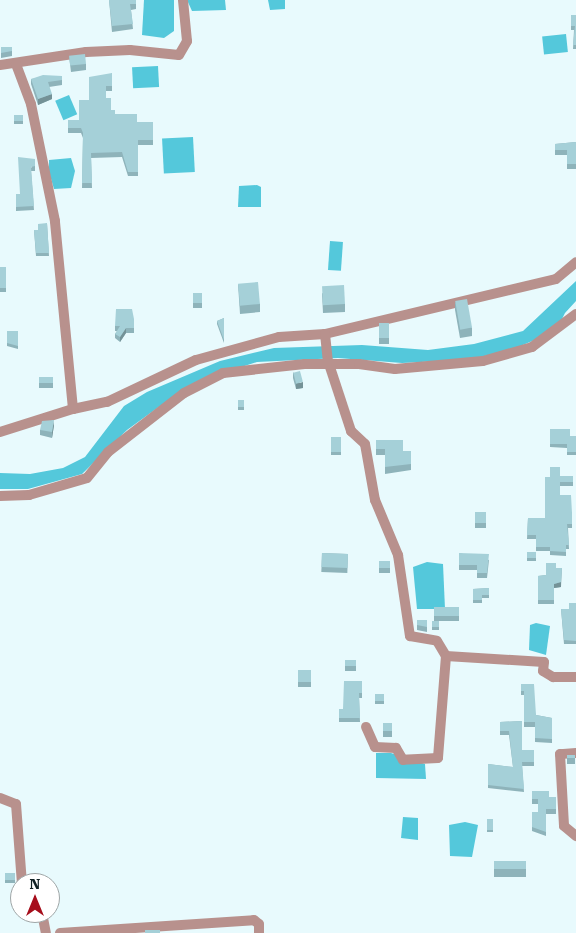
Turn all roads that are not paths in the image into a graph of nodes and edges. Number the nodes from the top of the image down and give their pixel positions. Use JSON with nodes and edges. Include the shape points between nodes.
{"nodes":[{"id":1,"x":183,"y":0,"type":"edge"},
{"id":2,"x":16,"y":64,"type":"junction"},
{"id":3,"x":0,"y":66,"type":"edge"},
{"id":4,"x":576,"y":262,"type":"edge"},
{"id":5,"x":576,"y":314,"type":"edge"},
{"id":6,"x":325,"y":339,"type":"junction"},
{"id":7,"x":329,"y":362,"type":"junction"},
{"id":8,"x":73,"y":408,"type":"junction"},
{"id":9,"x":0,"y":432,"type":"edge"},
{"id":10,"x":0,"y":496,"type":"edge"},
{"id":11,"x":446,"y":656,"type":"junction"},
{"id":12,"x":576,"y":677,"type":"edge"},
{"id":13,"x":366,"y":727,"type":"dead end"},
{"id":14,"x":576,"y":753,"type":"edge"},
{"id":15,"x":0,"y":798,"type":"edge"},
{"id":16,"x":576,"y":836,"type":"edge"},
{"id":17,"x":21,"y":873,"type":"edge"},
{"id":18,"x":60,"y":933,"type":"edge"},
{"id":19,"x":259,"y":933,"type":"edge"}],
"edges":[{"from":1,"to":2,"type":"street","via":[[188,42],[179,55],[130,50],[86,52]]},
{"from":2,"to":3,"type":"street"},
{"from":2,"to":8,"type":"street","via":[[31,104],[55,221]]},
{"from":4,"to":6,"type":"street","via":[[556,279]]},
{"from":5,"to":7,"type":"street","via":[[532,347],[482,360],[395,369]]},
{"from":6,"to":7,"type":"street"},
{"from":6,"to":8,"type":"street","via":[[279,337],[196,360],[107,402]]},
{"from":7,"to":10,"type":"street","via":[[223,373],[184,393],[108,452],[87,478],[29,495]]},
{"from":7,"to":11,"type":"street","via":[[351,431],[365,444],[375,500],[398,555],[410,636],[438,641]]},
{"from":8,"to":9,"type":"street"},
{"from":11,"to":12,"type":"street","via":[[544,662],[543,671],[553,677]]},
{"from":11,"to":13,"type":"street","via":[[438,758],[403,760],[396,748],[375,747]]},
{"from":14,"to":16,"type":"street","via":[[560,754],[564,826]]},
{"from":15,"to":17,"type":"street","via":[[16,804]]},
{"from":18,"to":19,"type":"street","via":[[254,920],[259,924]]}]}
